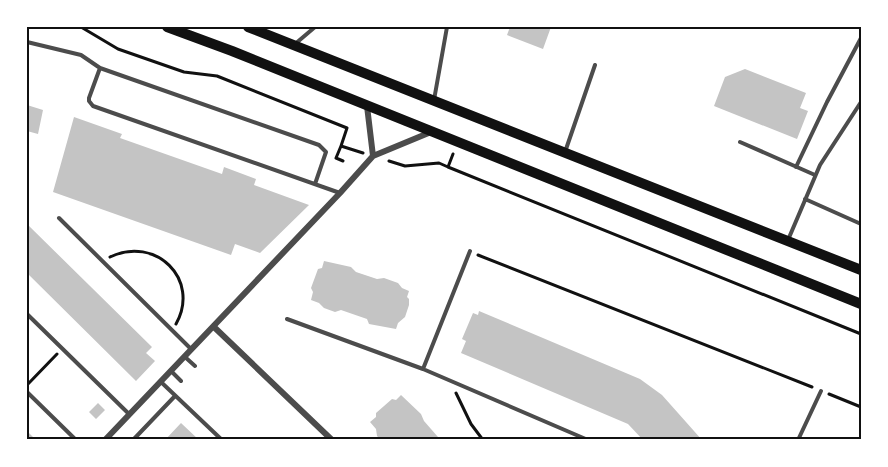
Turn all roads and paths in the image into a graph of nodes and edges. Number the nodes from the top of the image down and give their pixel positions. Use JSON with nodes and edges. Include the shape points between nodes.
{"nodes":[{"id":1,"x":81,"y":27,"type":"edge"},
{"id":2,"x":167,"y":27,"type":"edge"},
{"id":3,"x":248,"y":27,"type":"edge"},
{"id":4,"x":315,"y":27,"type":"edge"},
{"id":5,"x":447,"y":27,"type":"edge"},
{"id":6,"x":861,"y":38,"type":"edge"},
{"id":7,"x":27,"y":42,"type":"edge"},
{"id":8,"x":294,"y":45,"type":"junction"},
{"id":9,"x":595,"y":65,"type":"dead end"},
{"id":10,"x":100,"y":68,"type":"junction"},
{"id":11,"x":434,"y":100,"type":"junction"},
{"id":12,"x":861,"y":102,"type":"edge"},
{"id":13,"x":367,"y":106,"type":"junction"},
{"id":14,"x":431,"y":132,"type":"junction"},
{"id":15,"x":740,"y":142,"type":"dead end"},
{"id":16,"x":341,"y":146,"type":"junction"},
{"id":17,"x":564,"y":153,"type":"junction"},
{"id":18,"x":373,"y":156,"type":"junction"},
{"id":19,"x":342,"y":161,"type":"dead end"},
{"id":20,"x":796,"y":167,"type":"junction"},
{"id":21,"x":815,"y":175,"type":"junction"},
{"id":22,"x":315,"y":184,"type":"junction"},
{"id":23,"x":340,"y":193,"type":"junction"},
{"id":24,"x":805,"y":199,"type":"junction"},
{"id":25,"x":59,"y":218,"type":"dead end"},
{"id":26,"x":861,"y":224,"type":"edge"},
{"id":27,"x":788,"y":241,"type":"junction"},
{"id":28,"x":470,"y":251,"type":"joint"},
{"id":29,"x":103,"y":262,"type":"junction"},
{"id":30,"x":861,"y":270,"type":"edge"},
{"id":31,"x":861,"y":304,"type":"edge"},
{"id":32,"x":27,"y":314,"type":"edge"},
{"id":33,"x":287,"y":319,"type":"dead end"},
{"id":34,"x":214,"y":327,"type":"junction"},
{"id":35,"x":172,"y":330,"type":"junction"},
{"id":36,"x":861,"y":334,"type":"edge"},
{"id":37,"x":63,"y":349,"type":"junction"},
{"id":38,"x":191,"y":350,"type":"junction"},
{"id":39,"x":185,"y":357,"type":"junction"},
{"id":40,"x":195,"y":366,"type":"dead end"},
{"id":41,"x":423,"y":369,"type":"junction"},
{"id":42,"x":171,"y":371,"type":"junction"},
{"id":43,"x":181,"y":381,"type":"dead end"},
{"id":44,"x":450,"y":381,"type":"junction"},
{"id":45,"x":161,"y":382,"type":"junction"},
{"id":46,"x":27,"y":385,"type":"edge"},
{"id":47,"x":821,"y":391,"type":"junction"},
{"id":48,"x":27,"y":392,"type":"edge"},
{"id":49,"x":175,"y":396,"type":"junction"},
{"id":50,"x":861,"y":407,"type":"edge"},
{"id":51,"x":129,"y":415,"type":"junction"},
{"id":52,"x":76,"y":440,"type":"edge"},
{"id":53,"x":105,"y":440,"type":"edge"},
{"id":54,"x":133,"y":440,"type":"edge"},
{"id":55,"x":222,"y":440,"type":"edge"},
{"id":56,"x":332,"y":440,"type":"edge"},
{"id":57,"x":483,"y":440,"type":"edge"},
{"id":58,"x":588,"y":440,"type":"edge"},
{"id":59,"x":798,"y":440,"type":"edge"}],
"edges":[{"from":1,"to":16,"type":"path","via":[[118,49],[184,72],[216,76],[347,128]]},
{"from":2,"to":13,"type":"main road"},
{"from":3,"to":8,"type":"main road"},
{"from":4,"to":8,"type":"lane"},
{"from":5,"to":11,"type":"lane"},
{"from":6,"to":20,"type":"lane"},
{"from":7,"to":10,"type":"lane","via":[[81,55]]},
{"from":8,"to":11,"type":"main road"},
{"from":9,"to":17,"type":"lane"},
{"from":10,"to":22,"type":"lane","via":[[319,145],[326,152]]},
{"from":10,"to":22,"type":"lane","via":[[89,98],[93,106]]},
{"from":11,"to":17,"type":"main road"},
{"from":12,"to":21,"type":"lane"},
{"from":13,"to":14,"type":"main road"},
{"from":13,"to":18,"type":"street"},
{"from":14,"to":18,"type":"street"},
{"from":14,"to":31,"type":"main road"},
{"from":15,"to":20,"type":"lane"},
{"from":16,"to":18,"type":"path"},
{"from":16,"to":19,"type":"path","via":[[336,158]]},
{"from":17,"to":27,"type":"main road"},
{"from":18,"to":23,"type":"street"},
{"from":18,"to":36,"type":"path","via":[[405,166],[439,163]]},
{"from":20,"to":21,"type":"lane"},
{"from":21,"to":24,"type":"lane"},
{"from":22,"to":23,"type":"lane"},
{"from":23,"to":34,"type":"street"},
{"from":24,"to":26,"type":"lane"},
{"from":24,"to":27,"type":"lane"},
{"from":25,"to":29,"type":"lane"},
{"from":27,"to":30,"type":"main road"},
{"from":28,"to":41,"type":"lane"},
{"from":28,"to":47,"type":"path"},
{"from":29,"to":35,"type":"lane"},
{"from":29,"to":35,"type":"path","via":[[121,252],[141,251],[168,264],[180,281],[183,302]]},
{"from":32,"to":37,"type":"lane"},
{"from":33,"to":41,"type":"lane"},
{"from":34,"to":38,"type":"street"},
{"from":34,"to":56,"type":"street"},
{"from":35,"to":38,"type":"lane"},
{"from":37,"to":46,"type":"path"},
{"from":37,"to":51,"type":"lane"},
{"from":38,"to":39,"type":"street"},
{"from":39,"to":40,"type":"lane"},
{"from":39,"to":42,"type":"street"},
{"from":41,"to":44,"type":"lane"},
{"from":42,"to":43,"type":"lane"},
{"from":42,"to":45,"type":"street"},
{"from":44,"to":57,"type":"path"},
{"from":44,"to":58,"type":"lane"},
{"from":45,"to":49,"type":"lane"},
{"from":45,"to":51,"type":"street"},
{"from":47,"to":50,"type":"path"},
{"from":47,"to":59,"type":"lane"},
{"from":48,"to":52,"type":"lane"},
{"from":49,"to":54,"type":"lane"},
{"from":49,"to":55,"type":"lane"},
{"from":51,"to":53,"type":"street"}]}
